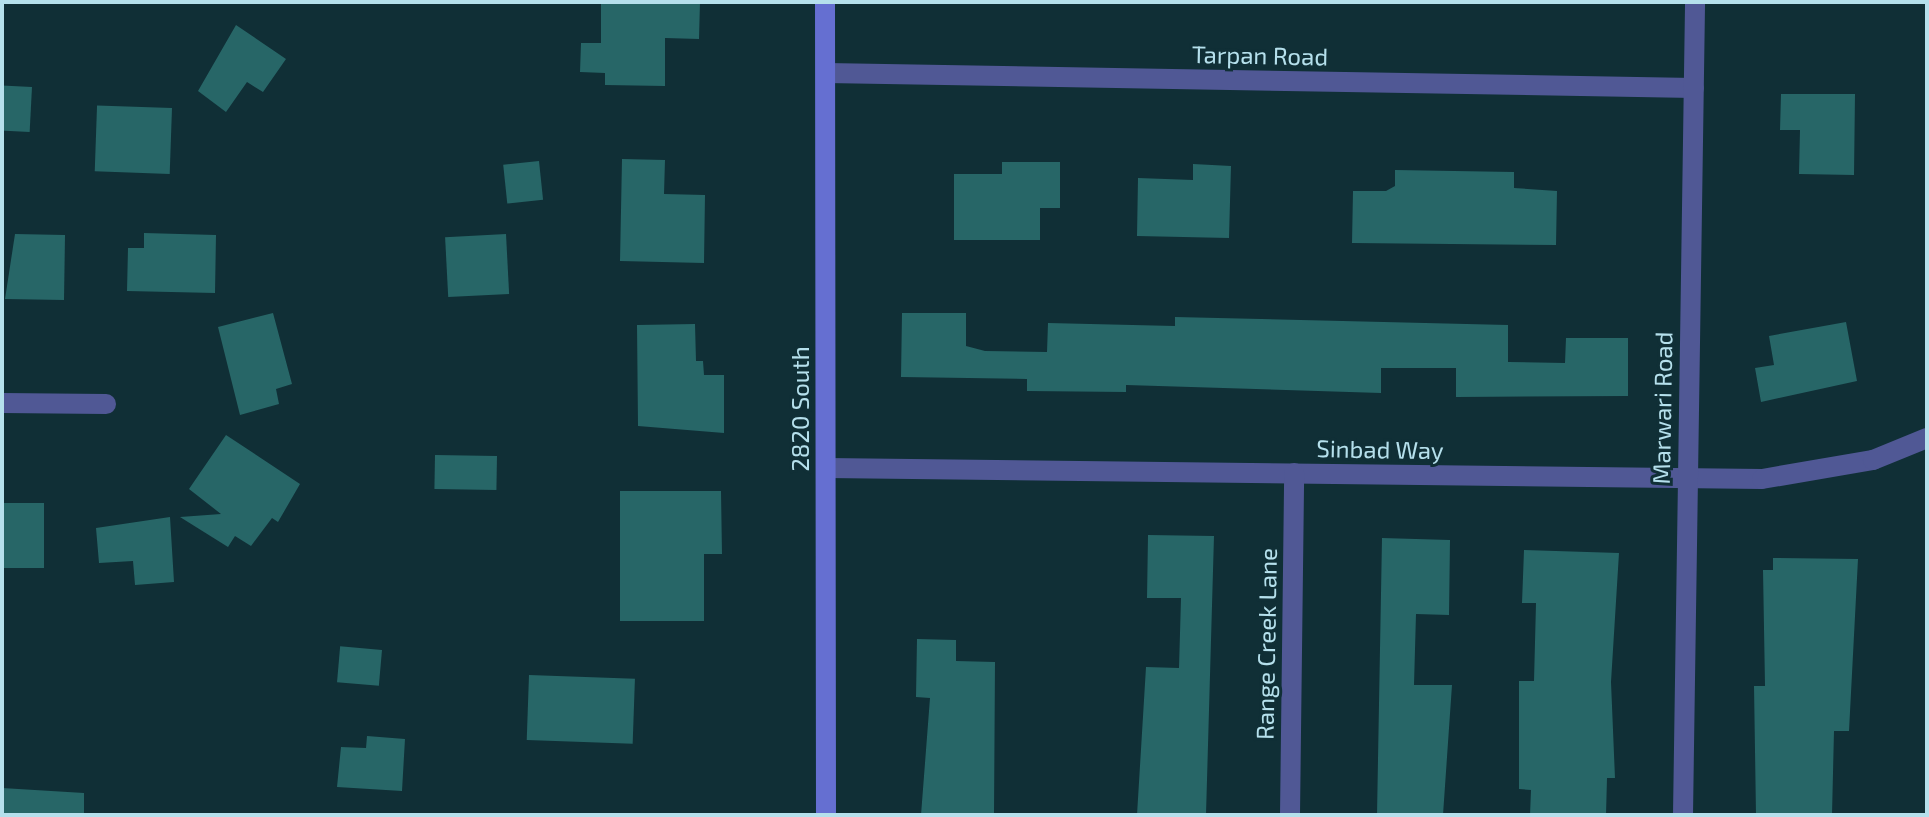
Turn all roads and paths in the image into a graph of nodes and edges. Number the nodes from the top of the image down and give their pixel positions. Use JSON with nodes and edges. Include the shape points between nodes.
{"nodes":[{"id":1,"x":825,"y":2,"type":"edge"},
{"id":2,"x":1695,"y":2,"type":"edge"},
{"id":3,"x":826,"y":73,"type":"junction"},
{"id":4,"x":1694,"y":88,"type":"junction"},
{"id":5,"x":2,"y":403,"type":"edge"},
{"id":6,"x":106,"y":404,"type":"dead end"},
{"id":7,"x":1927,"y":438,"type":"edge"},
{"id":8,"x":827,"y":468,"type":"junction"},
{"id":9,"x":1294,"y":473,"type":"junction"},
{"id":10,"x":1687,"y":479,"type":"junction"},
{"id":11,"x":826,"y":815,"type":"edge"},
{"id":12,"x":1290,"y":815,"type":"edge"},
{"id":13,"x":1683,"y":815,"type":"edge"}],
"edges":[{"from":1,"to":3,"type":"street","name":"2820 South"},
{"from":2,"to":4,"type":"street","name":"Marwari Road"},
{"from":3,"to":4,"type":"street","name":"Tarpan Road"},
{"from":3,"to":8,"type":"street","name":"2820 South"},
{"from":4,"to":10,"type":"street","name":"Marwari Road"},
{"from":5,"to":6,"type":"street"},
{"from":7,"to":10,"type":"street","name":"Sinbad Way","via":[[1821,473]]},
{"from":8,"to":9,"type":"street","name":"Sinbad Way"},
{"from":8,"to":11,"type":"street","name":"2820 South"},
{"from":9,"to":10,"type":"street","name":"Sinbad Way"},
{"from":9,"to":12,"type":"street","name":"Range Creek Lane"},
{"from":10,"to":13,"type":"street","name":"Marwari Road"}]}
